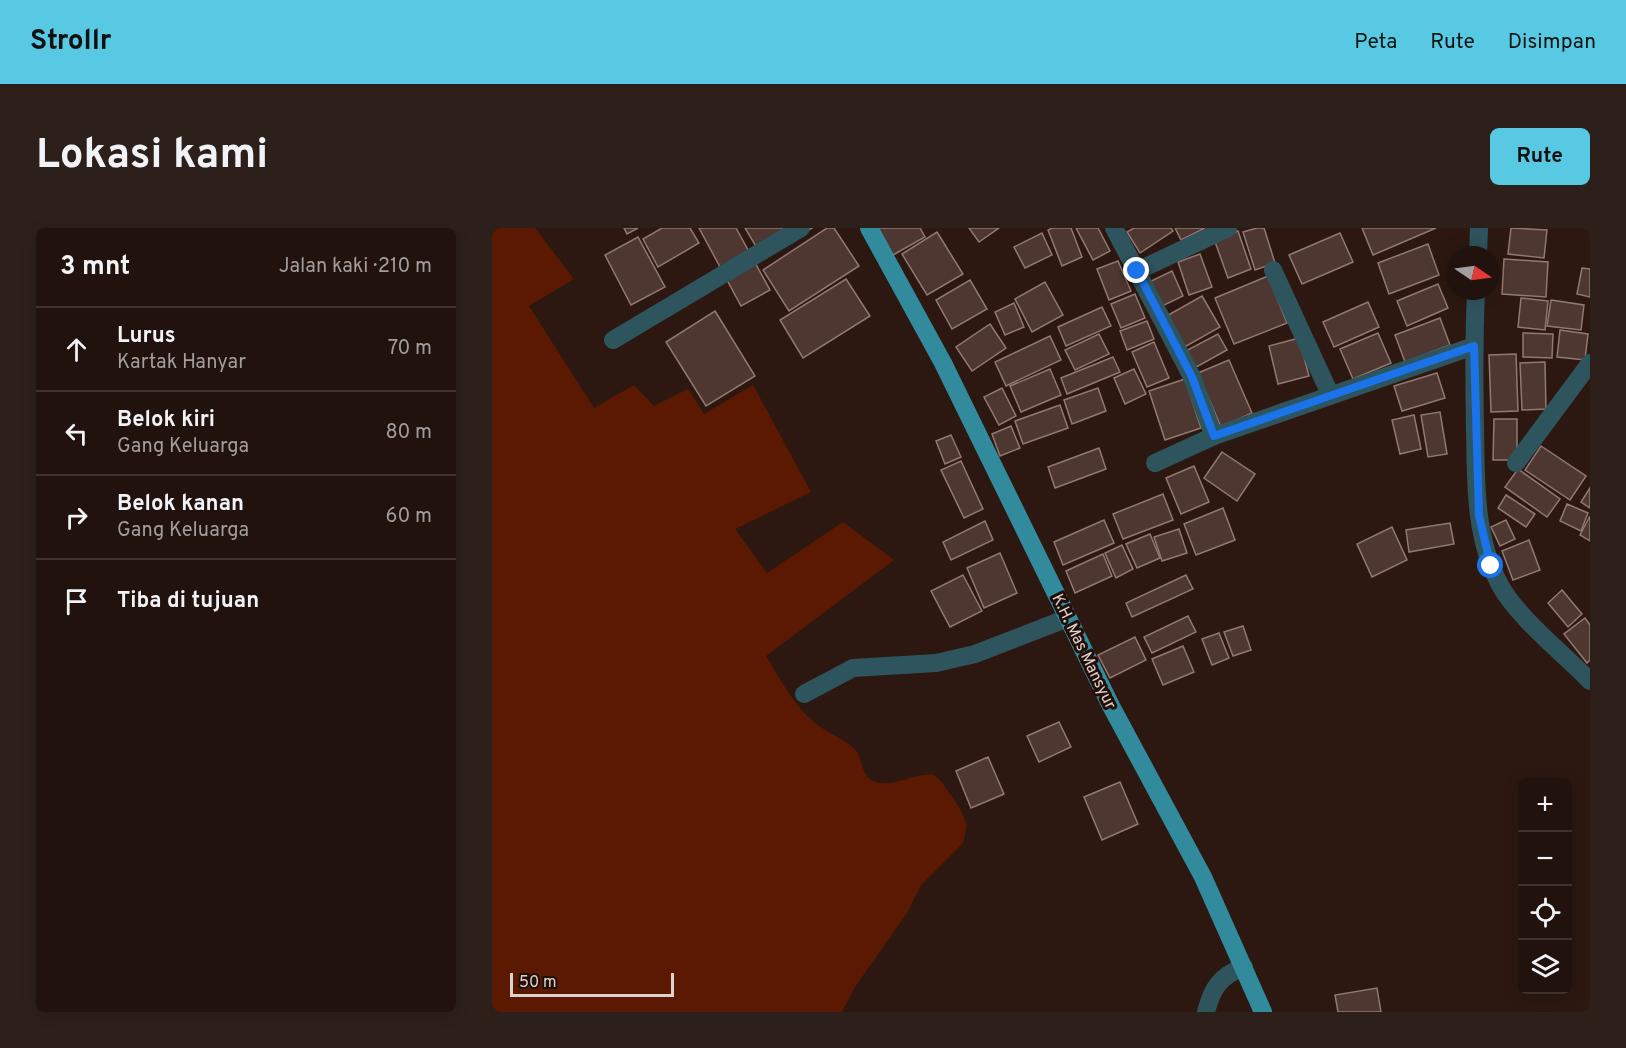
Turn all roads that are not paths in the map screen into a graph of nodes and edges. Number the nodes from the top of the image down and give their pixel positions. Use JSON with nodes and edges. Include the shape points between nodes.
{"nodes":[{"id":1,"x":801,"y":228,"type":"edge"},
{"id":2,"x":869,"y":228,"type":"edge"},
{"id":3,"x":1114,"y":228,"type":"edge"},
{"id":4,"x":1228,"y":228,"type":"edge"},
{"id":5,"x":1479,"y":228,"type":"edge"},
{"id":6,"x":1478,"y":246,"type":"edge"},
{"id":7,"x":1274,"y":270,"type":"dead end"},
{"id":8,"x":1137,"y":271,"type":"junction"},
{"id":9,"x":1476,"y":300,"type":"edge"},
{"id":10,"x":613,"y":340,"type":"dead end"},
{"id":11,"x":1474,"y":346,"type":"junction"},
{"id":12,"x":1590,"y":363,"type":"edge"},
{"id":13,"x":1330,"y":394,"type":"junction"},
{"id":14,"x":1214,"y":436,"type":"junction"},
{"id":15,"x":1155,"y":463,"type":"dead end"},
{"id":16,"x":1516,"y":463,"type":"dead end"},
{"id":17,"x":1068,"y":618,"type":"junction"},
{"id":18,"x":1590,"y":681,"type":"edge"},
{"id":19,"x":804,"y":694,"type":"dead end"},
{"id":20,"x":1244,"y":967,"type":"junction"},
{"id":21,"x":1206,"y":1012,"type":"edge"},
{"id":22,"x":1263,"y":1012,"type":"edge"}],
"edges":[{"from":1,"to":10,"type":"street"},
{"from":2,"to":17,"type":"main road","name":"K.H. Mas Mansyur","via":[[943,363]]},
{"from":3,"to":8,"type":"street"},
{"from":4,"to":8,"type":"street"},
{"from":5,"to":6,"type":"street"},
{"from":7,"to":13,"type":"street"},
{"from":8,"to":14,"type":"street","via":[[1192,377]]},
{"from":9,"to":11,"type":"street"},
{"from":11,"to":13,"type":"street"},
{"from":11,"to":18,"type":"street","via":[[1476,484],[1491,566],[1500,587],[1515,606]]},
{"from":12,"to":16,"type":"street"},
{"from":13,"to":14,"type":"street"},
{"from":14,"to":15,"type":"street"},
{"from":17,"to":19,"type":"street","via":[[975,654],[936,663],[853,668]]},
{"from":17,"to":20,"type":"main road","name":"K.H. Mas Mansyur","via":[[1203,877]]},
{"from":20,"to":21,"type":"street","via":[[1220,980],[1210,994]]},
{"from":20,"to":22,"type":"main road","name":"K.H. Mas Mansyur"}]}
